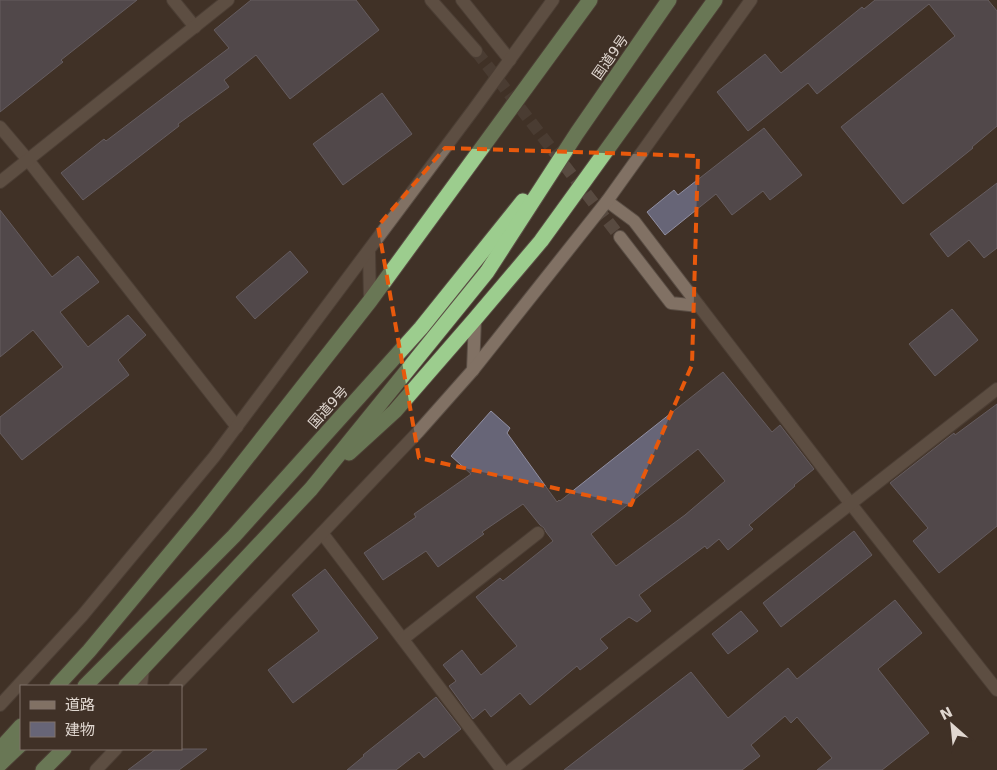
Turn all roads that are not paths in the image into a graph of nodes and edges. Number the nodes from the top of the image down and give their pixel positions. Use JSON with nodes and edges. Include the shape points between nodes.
{"nodes":[{"id":1,"x":173,"y":0,"type":"edge"},
{"id":2,"x":228,"y":0,"type":"edge"},
{"id":3,"x":431,"y":0,"type":"edge"},
{"id":4,"x":462,"y":0,"type":"edge"},
{"id":5,"x":553,"y":0,"type":"edge"},
{"id":6,"x":590,"y":0,"type":"edge"},
{"id":7,"x":669,"y":0,"type":"edge"},
{"id":8,"x":714,"y":0,"type":"edge"},
{"id":9,"x":751,"y":0,"type":"edge"},
{"id":10,"x":743,"y":5,"type":"edge"},
{"id":11,"x":195,"y":27,"type":"junction"},
{"id":12,"x":476,"y":51,"type":"tunnel mouth"},
{"id":13,"x":510,"y":60,"type":"junction"},
{"id":14,"x":0,"y":127,"type":"edge"},
{"id":15,"x":577,"y":133,"type":"junction"},
{"id":16,"x":28,"y":160,"type":"junction"},
{"id":17,"x":0,"y":182,"type":"edge"},
{"id":18,"x":607,"y":200,"type":"junction"},
{"id":19,"x":620,"y":237,"type":"tunnel mouth"},
{"id":20,"x":369,"y":251,"type":"junction"},
{"id":21,"x":370,"y":301,"type":"junction"},
{"id":22,"x":699,"y":306,"type":"junction"},
{"id":23,"x":475,"y":319,"type":"junction"},
{"id":24,"x":473,"y":370,"type":"junction"},
{"id":25,"x":997,"y":389,"type":"edge"},
{"id":26,"x":237,"y":427,"type":"junction"},
{"id":27,"x":310,"y":489,"type":"junction"},
{"id":28,"x":850,"y":504,"type":"junction"},
{"id":29,"x":322,"y":533,"type":"junction"},
{"id":30,"x":538,"y":533,"type":"dead end"},
{"id":31,"x":403,"y":639,"type":"junction"},
{"id":32,"x":143,"y":669,"type":"junction"},
{"id":33,"x":58,"y":685,"type":"edge"},
{"id":34,"x":86,"y":685,"type":"edge"},
{"id":35,"x":127,"y":685,"type":"edge"},
{"id":36,"x":141,"y":685,"type":"edge"},
{"id":37,"x":176,"y":685,"type":"edge"},
{"id":38,"x":997,"y":690,"type":"edge"},
{"id":39,"x":0,"y":704,"type":"edge"},
{"id":40,"x":20,"y":727,"type":"edge"},
{"id":41,"x":20,"y":745,"type":"edge"},
{"id":42,"x":0,"y":749,"type":"edge"},
{"id":43,"x":63,"y":750,"type":"edge"},
{"id":44,"x":115,"y":750,"type":"edge"},
{"id":45,"x":0,"y":764,"type":"edge"},
{"id":46,"x":43,"y":770,"type":"edge"},
{"id":47,"x":96,"y":770,"type":"edge"},
{"id":48,"x":502,"y":770,"type":"edge"},
{"id":49,"x":511,"y":770,"type":"edge"}],
"edges":[{"from":1,"to":11,"type":"street"},
{"from":2,"to":11,"type":"street"},
{"from":3,"to":12,"type":"street"},
{"from":4,"to":13,"type":"street"},
{"from":5,"to":13,"type":"street"},
{"from":6,"to":21,"type":"highway"},
{"from":7,"to":15,"type":"highway","name":"国道9号"},
{"from":8,"to":23,"type":"highway","via":[[541,241]]},
{"from":9,"to":10,"type":"street"},
{"from":10,"to":18,"type":"street"},
{"from":11,"to":16,"type":"street"},
{"from":13,"to":20,"type":"street"},
{"from":14,"to":16,"type":"street"},
{"from":15,"to":27,"type":"highway","name":"国道9号","via":[[486,272]]},
{"from":15,"to":34,"type":"highway","name":"国道9号","via":[[408,342],[234,536]]},
{"from":16,"to":17,"type":"street"},
{"from":16,"to":26,"type":"street"},
{"from":18,"to":22,"type":"street","via":[[634,221]]},
{"from":18,"to":24,"type":"street"},
{"from":19,"to":22,"type":"street","via":[[670,303]]},
{"from":20,"to":21,"type":"street"},
{"from":20,"to":26,"type":"street"},
{"from":21,"to":33,"type":"highway","via":[[202,515]]},
{"from":22,"to":28,"type":"street"},
{"from":23,"to":24,"type":"street"},
{"from":23,"to":27,"type":"highway","via":[[395,412]]},
{"from":24,"to":29,"type":"street"},
{"from":25,"to":28,"type":"street"},
{"from":26,"to":39,"type":"street","via":[[82,616]]},
{"from":27,"to":32,"type":"highway","name":"国道9号"},
{"from":28,"to":38,"type":"street"},
{"from":28,"to":49,"type":"street"},
{"from":29,"to":31,"type":"street"},
{"from":29,"to":37,"type":"street"},
{"from":30,"to":31,"type":"street"},
{"from":31,"to":48,"type":"street"},
{"from":32,"to":35,"type":"highway","name":"国道9号"},
{"from":32,"to":36,"type":"street"},
{"from":40,"to":42,"type":"highway"},
{"from":41,"to":45,"type":"highway"},
{"from":43,"to":46,"type":"highway"},
{"from":44,"to":47,"type":"street"}]}
